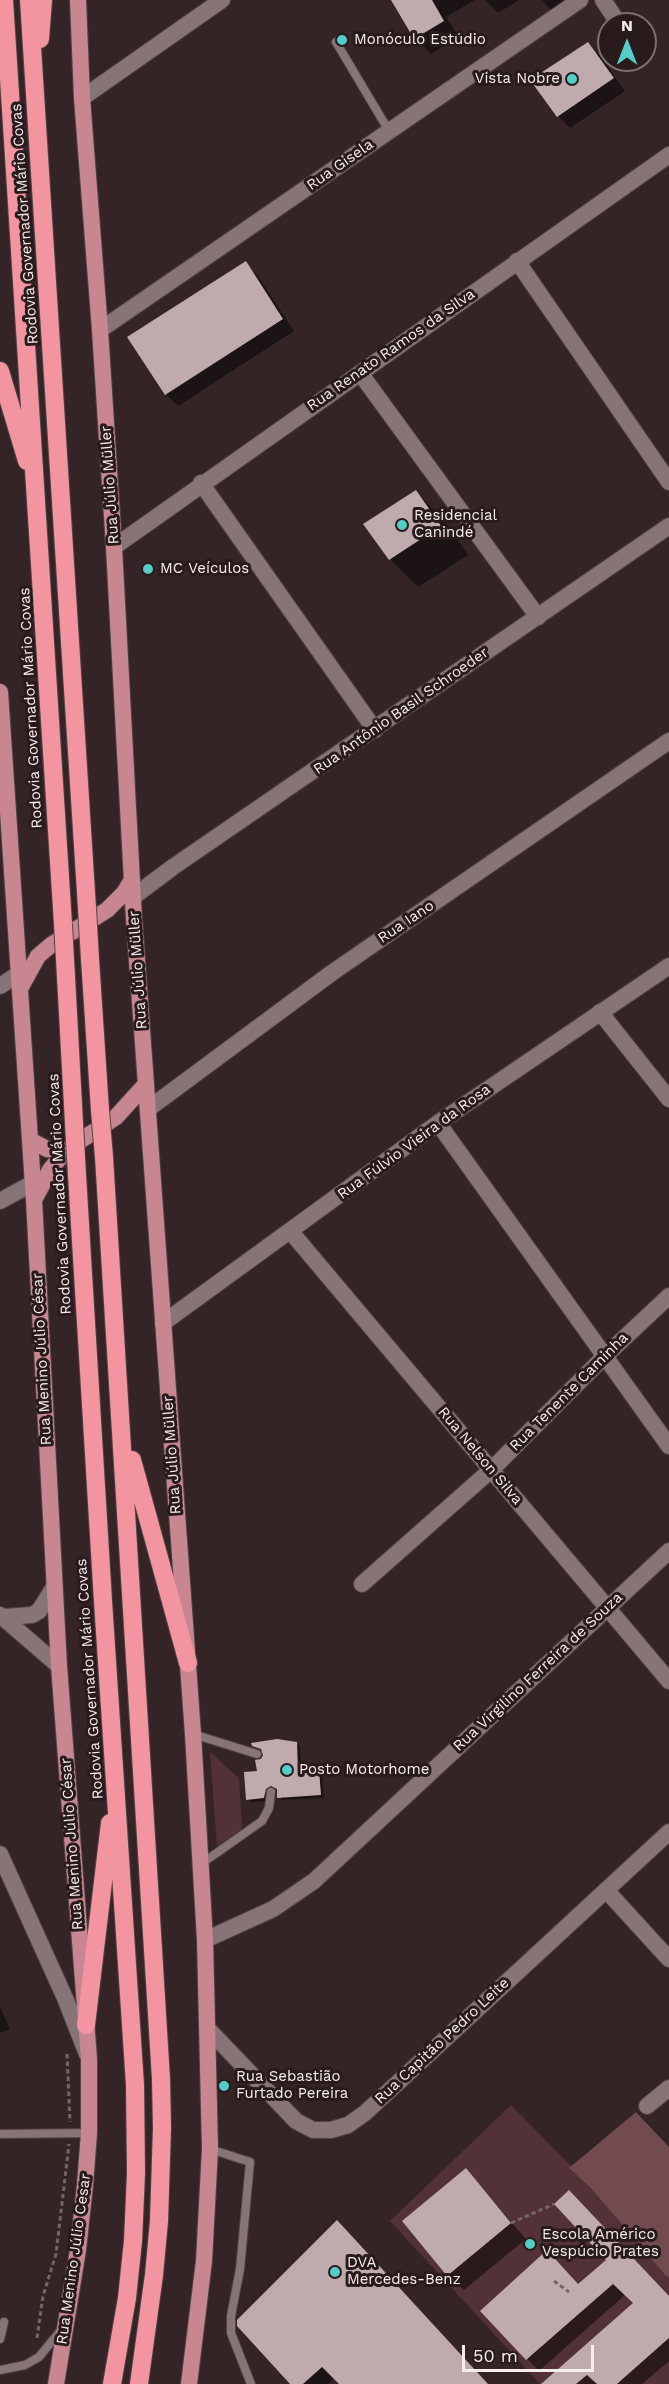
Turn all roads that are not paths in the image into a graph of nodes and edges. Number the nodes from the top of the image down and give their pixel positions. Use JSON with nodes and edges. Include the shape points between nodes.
{"nodes":[{"id":1,"x":4,"y":0,"type":"edge"},
{"id":2,"x":28,"y":0,"type":"edge"},
{"id":3,"x":43,"y":0,"type":"edge"},
{"id":4,"x":78,"y":0,"type":"edge"},
{"id":5,"x":222,"y":0,"type":"edge"},
{"id":6,"x":580,"y":0,"type":"edge"},
{"id":7,"x":336,"y":42,"type":"dead end"},
{"id":8,"x":82,"y":98,"type":"junction"},
{"id":9,"x":35,"y":112,"type":"junction"},
{"id":10,"x":389,"y":131,"type":"junction"},
{"id":11,"x":669,"y":155,"type":"edge"},
{"id":12,"x":517,"y":261,"type":"junction"},
{"id":13,"x":100,"y":330,"type":"junction"},
{"id":14,"x":0,"y":371,"type":"edge"},
{"id":15,"x":360,"y":373,"type":"junction"},
{"id":16,"x":669,"y":482,"type":"edge"},
{"id":17,"x":201,"y":483,"type":"junction"},
{"id":18,"x":37,"y":492,"type":"junction"},
{"id":19,"x":669,"y":526,"type":"edge"},
{"id":20,"x":114,"y":547,"type":"junction"},
{"id":21,"x":538,"y":617,"type":"junction"},
{"id":22,"x":0,"y":692,"type":"edge"},
{"id":23,"x":375,"y":730,"type":"junction"},
{"id":24,"x":669,"y":741,"type":"edge"},
{"id":25,"x":133,"y":888,"type":"junction"},
{"id":26,"x":107,"y":910,"type":"junction"},
{"id":27,"x":134,"y":918,"type":"junction"},
{"id":28,"x":17,"y":936,"type":"junction"},
{"id":29,"x":51,"y":945,"type":"junction"},
{"id":30,"x":669,"y":966,"type":"edge"},
{"id":31,"x":20,"y":980,"type":"junction"},
{"id":32,"x":0,"y":986,"type":"edge"},
{"id":33,"x":600,"y":1012,"type":"junction"},
{"id":34,"x":146,"y":1084,"type":"junction"},
{"id":35,"x":669,"y":1099,"type":"edge"},
{"id":36,"x":108,"y":1113,"type":"junction"},
{"id":37,"x":148,"y":1118,"type":"junction"},
{"id":38,"x":438,"y":1123,"type":"junction"},
{"id":39,"x":30,"y":1140,"type":"junction"},
{"id":40,"x":66,"y":1150,"type":"junction"},
{"id":41,"x":33,"y":1192,"type":"junction"},
{"id":42,"x":0,"y":1201,"type":"edge"},
{"id":43,"x":291,"y":1232,"type":"junction"},
{"id":44,"x":669,"y":1296,"type":"edge"},
{"id":45,"x":162,"y":1323,"type":"junction"},
{"id":46,"x":604,"y":1357,"type":"junction"},
{"id":47,"x":121,"y":1421,"type":"junction"},
{"id":48,"x":669,"y":1446,"type":"edge"},
{"id":49,"x":491,"y":1470,"type":"junction"},
{"id":50,"x":669,"y":1551,"type":"edge"},
{"id":51,"x":362,"y":1584,"type":"dead end"},
{"id":52,"x":54,"y":1587,"type":"junction"},
{"id":53,"x":607,"y":1607,"type":"junction"},
{"id":54,"x":2,"y":1616,"type":"edge"},
{"id":55,"x":188,"y":1663,"type":"junction"},
{"id":56,"x":59,"y":1665,"type":"junction"},
{"id":57,"x":669,"y":1681,"type":"edge"},
{"id":58,"x":193,"y":1734,"type":"junction"},
{"id":59,"x":256,"y":1754,"type":"dead end"},
{"id":60,"x":115,"y":1776,"type":"junction"},
{"id":61,"x":271,"y":1792,"type":"dead end"},
{"id":62,"x":669,"y":1832,"type":"edge"},
{"id":63,"x":0,"y":1854,"type":"edge"},
{"id":64,"x":201,"y":1864,"type":"junction"},
{"id":65,"x":606,"y":1890,"type":"junction"},
{"id":66,"x":205,"y":1940,"type":"junction"},
{"id":67,"x":669,"y":1959,"type":"edge"},
{"id":68,"x":86,"y":2025,"type":"junction"},
{"id":69,"x":208,"y":2029,"type":"junction"},
{"id":70,"x":89,"y":2059,"type":"junction"},
{"id":71,"x":669,"y":2088,"type":"edge"},
{"id":72,"x":648,"y":2106,"type":"dead end"},
{"id":73,"x":0,"y":2133,"type":"edge"},
{"id":74,"x":89,"y":2133,"type":"junction"},
{"id":75,"x":210,"y":2149,"type":"junction"},
{"id":76,"x":4,"y":2322,"type":"dead end"},
{"id":77,"x":65,"y":2324,"type":"junction"},
{"id":78,"x":0,"y":2339,"type":"edge"},
{"id":79,"x":0,"y":2370,"type":"edge"},
{"id":80,"x":56,"y":2384,"type":"edge"},
{"id":81,"x":112,"y":2384,"type":"edge"},
{"id":82,"x":139,"y":2384,"type":"edge"},
{"id":83,"x":189,"y":2384,"type":"edge"},
{"id":84,"x":251,"y":2384,"type":"edge"}],
"edges":[{"from":1,"to":18,"type":"highway","name":"Rodovia Governador Mário Covas"},
{"from":2,"to":9,"type":"highway","name":"Rodovia Governador Mário Covas"},
{"from":3,"to":9,"type":"highway"},
{"from":4,"to":8,"type":"main road","name":"Rua Júlio Müller"},
{"from":5,"to":8,"type":"street"},
{"from":6,"to":10,"type":"street","name":"Rua Gisela"},
{"from":7,"to":10,"type":"lane"},
{"from":8,"to":13,"type":"main road","name":"Rua Júlio Müller"},
{"from":9,"to":36,"type":"highway","name":"Rodovia Governador Mário Covas","bridge":true,"via":[[90,959]]},
{"from":10,"to":13,"type":"street","name":"Rua Gisela"},
{"from":11,"to":12,"type":"street","name":"Rua Renato Ramos da Silva"},
{"from":12,"to":15,"type":"street","name":"Rua Renato Ramos da Silva"},
{"from":12,"to":16,"type":"street"},
{"from":13,"to":20,"type":"main road","name":"Rua Júlio Müller"},
{"from":14,"to":18,"type":"highway"},
{"from":15,"to":17,"type":"street","name":"Rua Renato Ramos da Silva"},
{"from":15,"to":21,"type":"street"},
{"from":17,"to":20,"type":"street","name":"Rua Renato Ramos da Silva"},
{"from":17,"to":23,"type":"street"},
{"from":18,"to":60,"type":"highway","name":"Rodovia Governador Mário Covas","bridge":true},
{"from":19,"to":21,"type":"street","name":"Rua Antônio Basil Schroeder"},
{"from":20,"to":25,"type":"main road","name":"Rua Júlio Müller"},
{"from":21,"to":23,"type":"street","name":"Rua Antônio Basil Schroeder"},
{"from":22,"to":28,"type":"main road","name":"Rua Menino Júlio César"},
{"from":23,"to":25,"type":"street","name":"Rua Antônio Basil Schroeder","via":[[173,867]]},
{"from":24,"to":37,"type":"street","name":"Rua Iano","via":[[333,972]]},
{"from":25,"to":26,"type":"main road","name":"Rua Antônio Basil Schroeder"},
{"from":25,"to":27,"type":"main road","name":"Rua Júlio Müller"},
{"from":26,"to":27,"type":"main road"},
{"from":26,"to":29,"type":"main road","name":"Rua Antônio Basil Schroeder"},
{"from":27,"to":34,"type":"main road","name":"Rua Júlio Müller"},
{"from":28,"to":29,"type":"main road","via":[[38,947]]},
{"from":28,"to":31,"type":"main road","name":"Rua Menino Júlio César"},
{"from":29,"to":31,"type":"main road","name":"Rua Antônio Basil Schroeder"},
{"from":30,"to":33,"type":"street","name":"Rua Fúlvio Vieira da Rosa"},
{"from":31,"to":32,"type":"street","name":"Rua Antônio Basil Schroeder"},
{"from":31,"to":39,"type":"main road","name":"Rua Menino Júlio César"},
{"from":33,"to":35,"type":"street"},
{"from":33,"to":38,"type":"street","name":"Rua Fúlvio Vieira da Rosa"},
{"from":34,"to":36,"type":"main road"},
{"from":34,"to":37,"type":"main road","name":"Rua Júlio Müller"},
{"from":36,"to":37,"type":"main road"},
{"from":36,"to":40,"type":"main road"},
{"from":36,"to":47,"type":"highway","name":"Rodovia Governador Mário Covas","bridge":true,"via":[[104,1157]]},
{"from":37,"to":45,"type":"main road","name":"Rua Júlio Müller"},
{"from":38,"to":43,"type":"street","name":"Rua Fúlvio Vieira da Rosa"},
{"from":38,"to":46,"type":"street"},
{"from":39,"to":40,"type":"main road","via":[[47,1149]]},
{"from":39,"to":41,"type":"main road","name":"Rua Menino Júlio César"},
{"from":40,"to":41,"type":"main road"},
{"from":41,"to":42,"type":"street"},
{"from":41,"to":52,"type":"main road","name":"Rua Menino Júlio César"},
{"from":43,"to":45,"type":"street","name":"Rua Fúlvio Vieira da Rosa"},
{"from":43,"to":49,"type":"street","name":"Rua Nelson Silva"},
{"from":44,"to":46,"type":"street","name":"Rua Tenente Caminha"},
{"from":45,"to":55,"type":"main road","name":"Rua Júlio Müller"},
{"from":46,"to":48,"type":"street"},
{"from":46,"to":49,"type":"street","name":"Rua Tenente Caminha"},
{"from":47,"to":55,"type":"highway"},
{"from":47,"to":82,"type":"highway","name":"Rodovia Governador Mário Covas","via":[[162,2128],[154,2275]]},
{"from":49,"to":51,"type":"street","name":"Rua Tenente Caminha"},
{"from":49,"to":53,"type":"street","name":"Rua Nelson Silva"},
{"from":50,"to":53,"type":"street","name":"Rua Virgilino Ferreira de Souza"},
{"from":52,"to":54,"type":"street","via":[[39,1611],[32,1615]]},
{"from":52,"to":56,"type":"main road","name":"Rua Menino Júlio César"},
{"from":53,"to":57,"type":"street","name":"Rua Nelson Silva"},
{"from":53,"to":66,"type":"street","name":"Rua Virgilino Ferreira de Souza","via":[[314,1881],[273,1909]]},
{"from":54,"to":56,"type":"street"},
{"from":55,"to":58,"type":"main road","name":"Rua Júlio Müller"},
{"from":56,"to":68,"type":"main road","name":"Rua Menino Júlio César"},
{"from":58,"to":59,"type":"lane"},
{"from":58,"to":64,"type":"main road","name":"Rua Júlio Müller"},
{"from":60,"to":68,"type":"highway"},
{"from":60,"to":81,"type":"highway","name":"Rodovia Governador Mário Covas","via":[[134,2056],[136,2173],[127,2298]]},
{"from":61,"to":64,"type":"lane","via":[[262,1821]]},
{"from":62,"to":65,"type":"street","name":"Rua Capitão Pedro Leite"},
{"from":63,"to":70,"type":"street"},
{"from":64,"to":66,"type":"main road","name":"Rua Júlio Müller"},
{"from":65,"to":67,"type":"street"},
{"from":65,"to":69,"type":"street","name":"Rua Capitão Pedro Leite","via":[[348,2125],[313,2130],[296,2121]]},
{"from":66,"to":69,"type":"main road"},
{"from":68,"to":70,"type":"main road","name":"Rua Menino Júlio Cesar"},
{"from":69,"to":75,"type":"main road"},
{"from":70,"to":74,"type":"main road","name":"Rua Menino Júlio Cesar"},
{"from":71,"to":72,"type":"street"},
{"from":73,"to":74,"type":"lane"},
{"from":74,"to":77,"type":"main road","name":"Rua Menino Júlio Cesar","via":[[78,2250]]},
{"from":75,"to":83,"type":"main road","via":[[204,2261]]},
{"from":75,"to":84,"type":"lane","via":[[250,2162],[231,2334]]},
{"from":76,"to":78,"type":"lane"},
{"from":77,"to":79,"type":"lane","via":[[48,2348],[25,2365]]},
{"from":77,"to":80,"type":"main road","name":"Rua Menino Júlio Cesar"}]}
